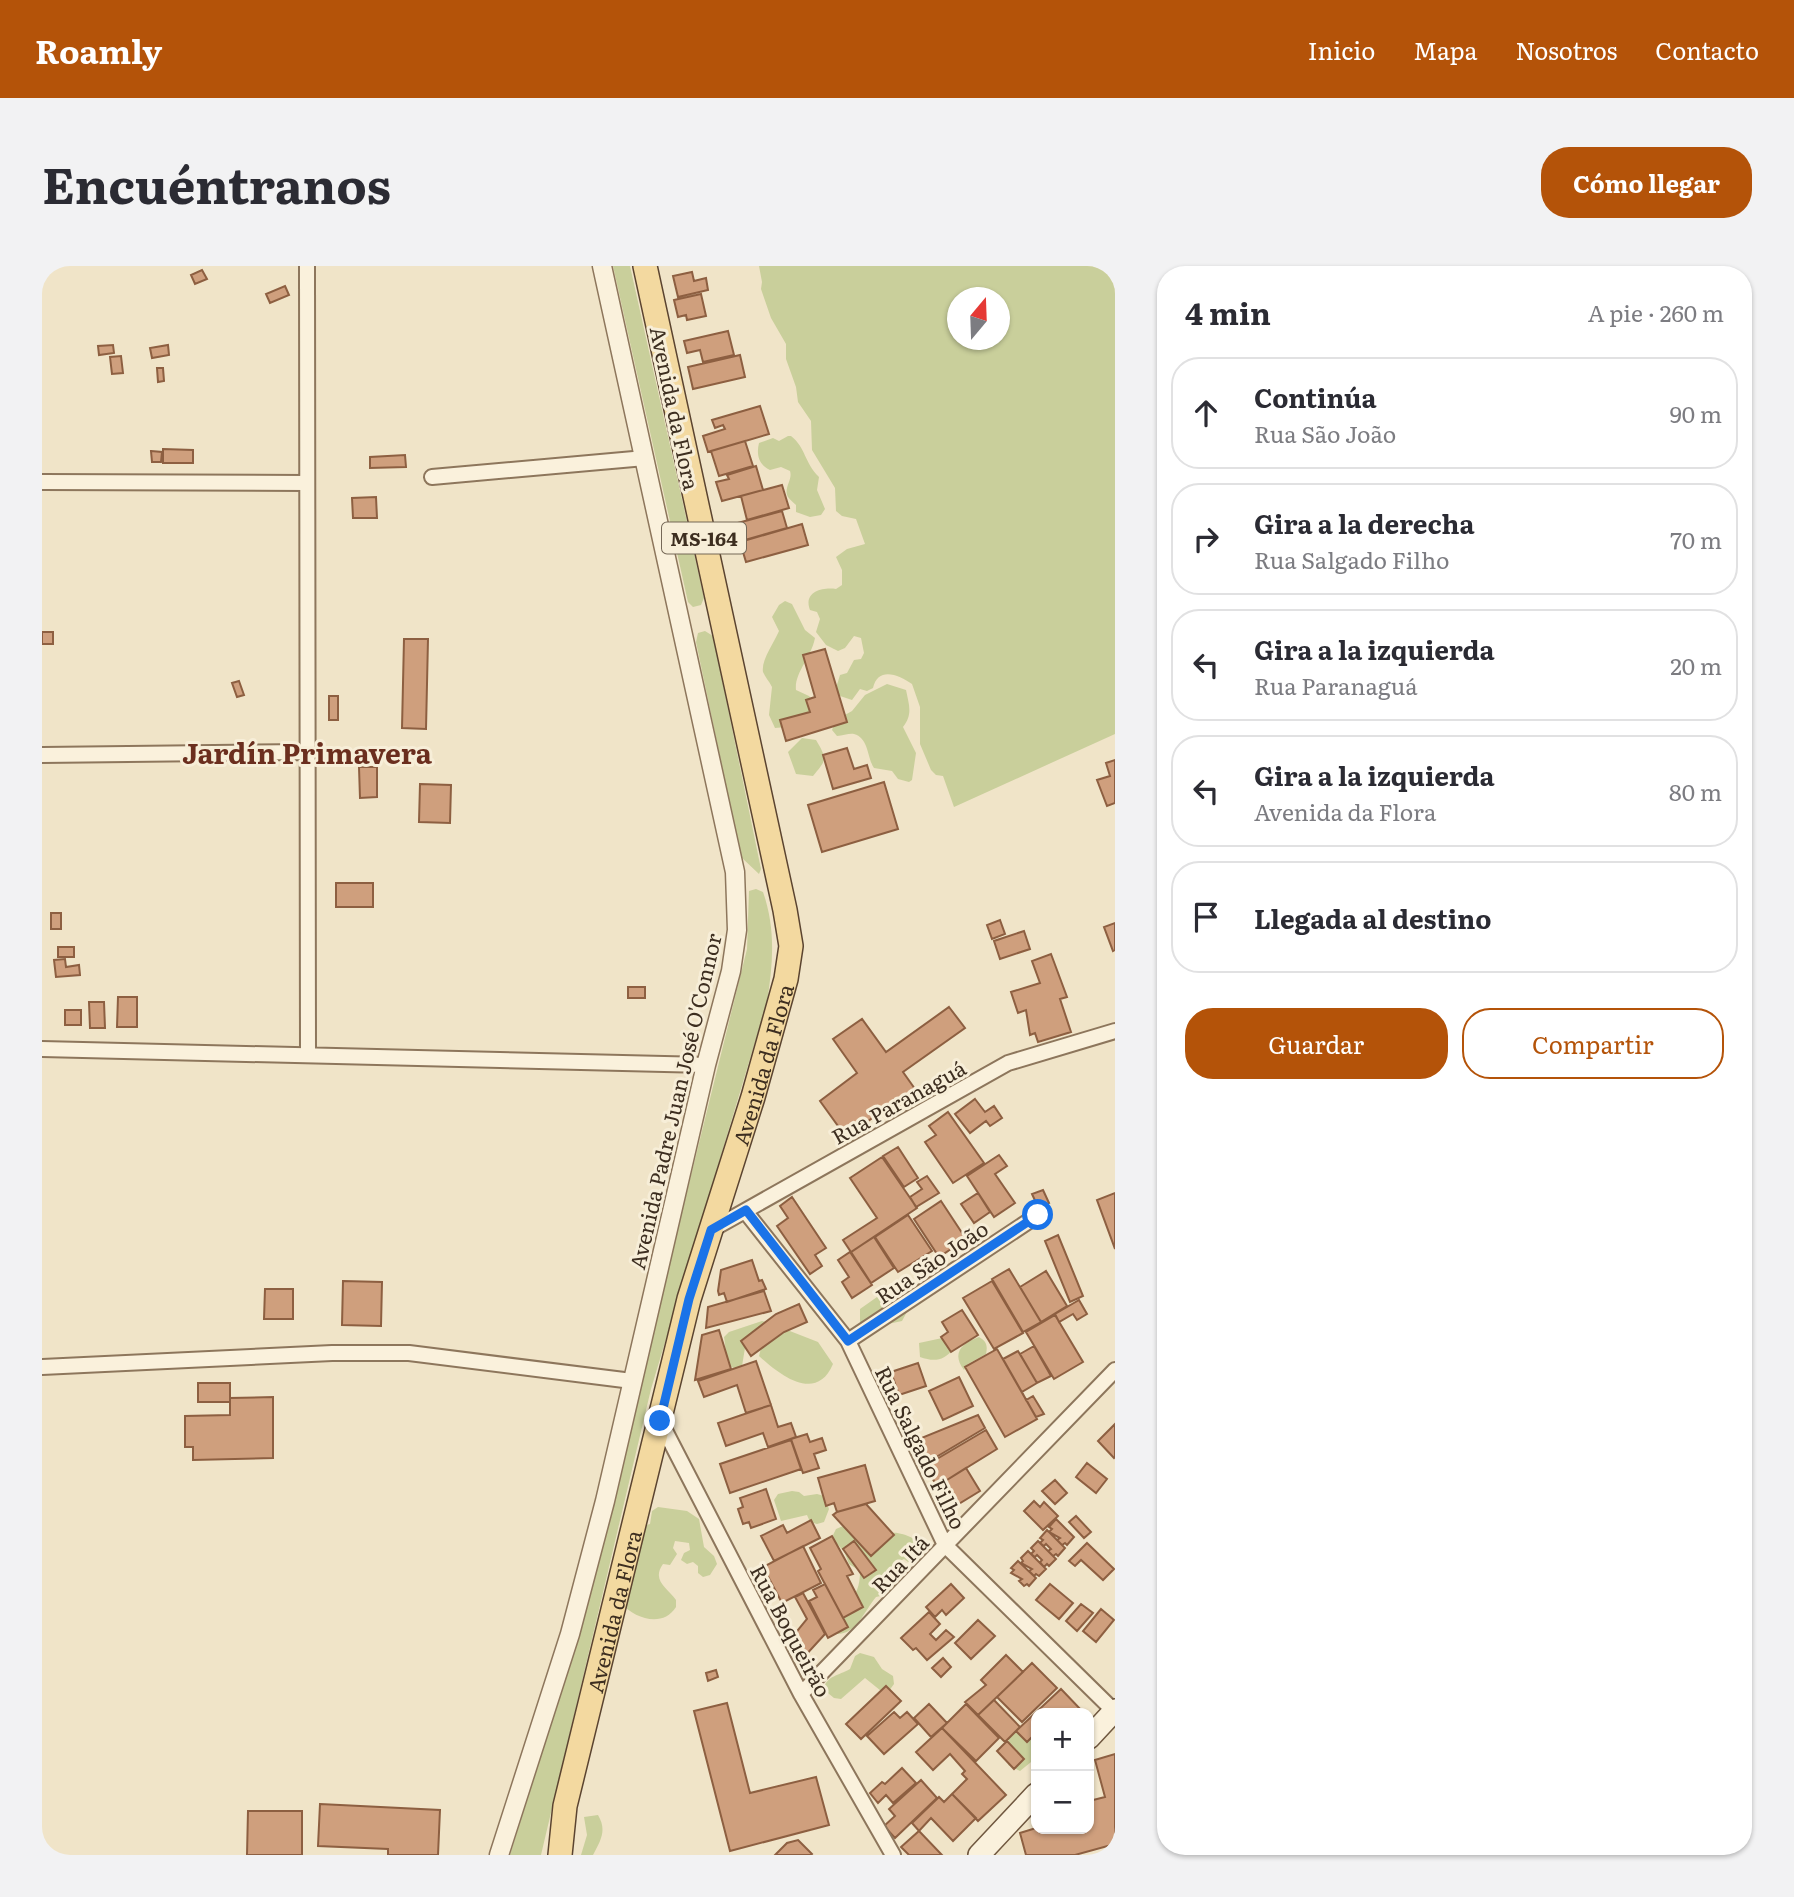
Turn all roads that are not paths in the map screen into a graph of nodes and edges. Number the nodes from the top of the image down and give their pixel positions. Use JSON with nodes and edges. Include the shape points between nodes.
{"nodes":[{"id":1,"x":307,"y":266,"type":"edge"},
{"id":2,"x":602,"y":266,"type":"edge"},
{"id":3,"x":645,"y":266,"type":"edge"},
{"id":4,"x":645,"y":458,"type":"junction"},
{"id":5,"x":432,"y":477,"type":"dead end"},
{"id":6,"x":42,"y":482,"type":"edge"},
{"id":7,"x":307,"y":483,"type":"junction"},
{"id":8,"x":307,"y":752,"type":"junction"},
{"id":9,"x":42,"y":755,"type":"edge"},
{"id":10,"x":1115,"y":1031,"type":"edge"},
{"id":11,"x":42,"y":1049,"type":"edge"},
{"id":12,"x":307,"y":1055,"type":"junction"},
{"id":13,"x":706,"y":1065,"type":"junction"},
{"id":14,"x":746,"y":1210,"type":"junction"},
{"id":15,"x":1038,"y":1215,"type":"dead end"},
{"id":16,"x":711,"y":1230,"type":"junction"},
{"id":17,"x":848,"y":1341,"type":"junction"},
{"id":18,"x":42,"y":1367,"type":"edge"},
{"id":19,"x":1115,"y":1370,"type":"edge"},
{"id":20,"x":632,"y":1381,"type":"junction"},
{"id":21,"x":660,"y":1421,"type":"junction"},
{"id":22,"x":945,"y":1545,"type":"junction"},
{"id":23,"x":801,"y":1694,"type":"junction"},
{"id":24,"x":1115,"y":1711,"type":"edge"},
{"id":25,"x":1094,"y":1733,"type":"edge"},
{"id":26,"x":1031,"y":1799,"type":"edge"},
{"id":27,"x":499,"y":1855,"type":"edge"},
{"id":28,"x":560,"y":1855,"type":"edge"},
{"id":29,"x":893,"y":1855,"type":"edge"},
{"id":30,"x":979,"y":1855,"type":"edge"}],
"edges":[{"from":1,"to":7,"type":"street"},
{"from":2,"to":4,"type":"street","name":"Avenida Padre Juan José O'Connor"},
{"from":3,"to":16,"type":"main road","name":"Avenida da Flora","number":"MS-164","via":[[791,946],[778,1011]]},
{"from":4,"to":5,"type":"street"},
{"from":4,"to":13,"type":"street","name":"Avenida Padre Juan José O'Connor","via":[[735,872],[733,958]]},
{"from":6,"to":7,"type":"street"},
{"from":7,"to":8,"type":"street"},
{"from":8,"to":9,"type":"street"},
{"from":8,"to":12,"type":"street"},
{"from":10,"to":14,"type":"street","name":"Rua Paranaguá","via":[[1008,1063]]},
{"from":11,"to":12,"type":"street"},
{"from":12,"to":13,"type":"street"},
{"from":13,"to":20,"type":"street","name":"Avenida Padre Juan José O'Connor"},
{"from":14,"to":16,"type":"street","name":"Rua Paranaguá"},
{"from":14,"to":17,"type":"street","name":"Rua Salgado Filho"},
{"from":15,"to":17,"type":"street","name":"Rua São João"},
{"from":16,"to":21,"type":"main road","name":"Avenida da Flora","number":"MS-164"},
{"from":17,"to":22,"type":"street","name":"Rua Salgado Filho"},
{"from":18,"to":20,"type":"street","via":[[409,1353]]},
{"from":19,"to":22,"type":"street","name":"Rua Itá"},
{"from":20,"to":27,"type":"street","name":"Avenida Padre Juan José O'Connor","via":[[570,1634]]},
{"from":21,"to":23,"type":"street","name":"Rua Boqueirão"},
{"from":21,"to":28,"type":"main road","name":"Avenida da Flora","number":"MS-164","via":[[565,1806]]},
{"from":22,"to":23,"type":"street","name":"Rua Itá"},
{"from":22,"to":24,"type":"street","name":"Rua Salgado Filho"},
{"from":23,"to":29,"type":"street","name":"Rua Boqueirão"},
{"from":24,"to":25,"type":"main road"},
{"from":26,"to":30,"type":"main road"}]}
